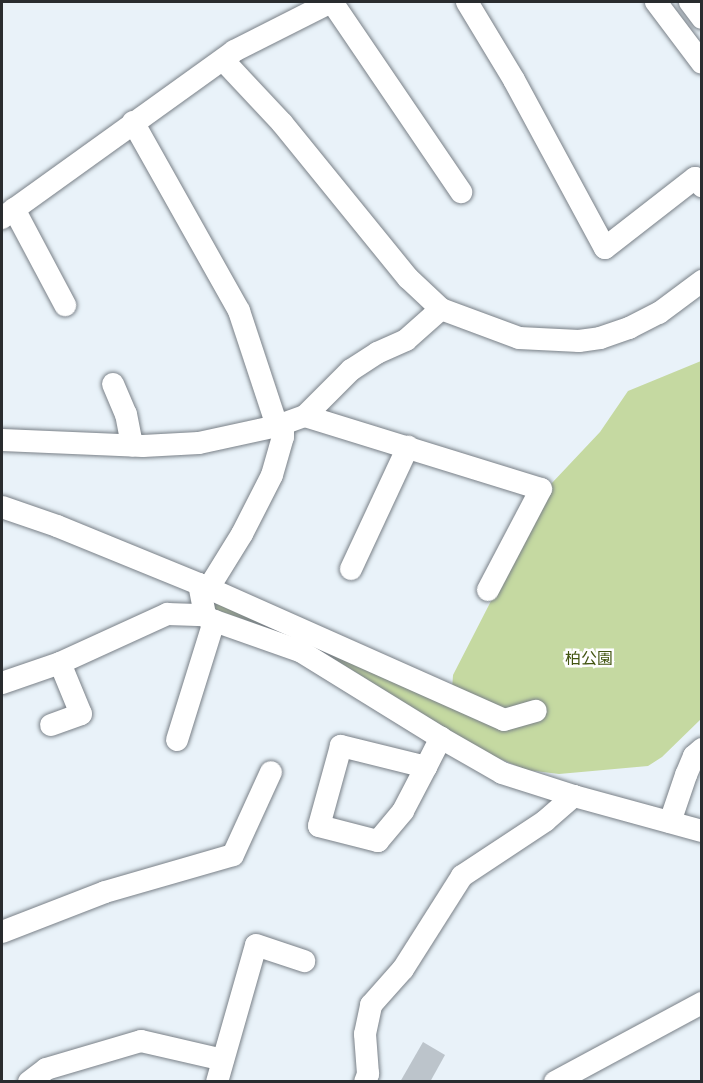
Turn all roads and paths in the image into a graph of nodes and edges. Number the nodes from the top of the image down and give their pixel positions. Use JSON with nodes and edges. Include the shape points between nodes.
{"nodes":[{"id":1,"x":331,"y":2,"type":"edge"},
{"id":2,"x":467,"y":2,"type":"edge"},
{"id":3,"x":656,"y":2,"type":"edge"},
{"id":4,"x":690,"y":2,"type":"edge"},
{"id":5,"x":702,"y":18,"type":"edge"},
{"id":6,"x":223,"y":60,"type":"junction"},
{"id":7,"x":702,"y":63,"type":"edge"},
{"id":8,"x":133,"y":122,"type":"junction"},
{"id":9,"x":702,"y":186,"type":"edge"},
{"id":10,"x":461,"y":192,"type":"dead end"},
{"id":11,"x":8,"y":214,"type":"edge"},
{"id":12,"x":702,"y":281,"type":"edge"},
{"id":13,"x":65,"y":305,"type":"dead end"},
{"id":14,"x":441,"y":309,"type":"junction"},
{"id":15,"x":114,"y":384,"type":"dead end"},
{"id":16,"x":305,"y":416,"type":"junction"},
{"id":17,"x":280,"y":425,"type":"junction"},
{"id":18,"x":2,"y":440,"type":"edge"},
{"id":19,"x":132,"y":445,"type":"junction"},
{"id":20,"x":408,"y":447,"type":"junction"},
{"id":21,"x":2,"y":507,"type":"edge"},
{"id":22,"x":351,"y":569,"type":"dead end"},
{"id":23,"x":204,"y":586,"type":"junction"},
{"id":24,"x":488,"y":590,"type":"dead end"},
{"id":25,"x":209,"y":618,"type":"junction"},
{"id":26,"x":60,"y":663,"type":"junction"},
{"id":27,"x":2,"y":683,"type":"edge"},
{"id":28,"x":536,"y":711,"type":"dead end"},
{"id":29,"x":51,"y":725,"type":"dead end"},
{"id":30,"x":441,"y":738,"type":"junction"},
{"id":31,"x":177,"y":740,"type":"dead end"},
{"id":32,"x":702,"y":748,"type":"edge"},
{"id":33,"x":426,"y":767,"type":"junction"},
{"id":34,"x":271,"y":772,"type":"dead end"},
{"id":35,"x":574,"y":796,"type":"junction"},
{"id":36,"x":670,"y":822,"type":"junction"},
{"id":37,"x":702,"y":831,"type":"edge"},
{"id":38,"x":2,"y":932,"type":"edge"},
{"id":39,"x":304,"y":961,"type":"dead end"},
{"id":40,"x":702,"y":1003,"type":"edge"},
{"id":41,"x":220,"y":1071,"type":"edge"},
{"id":42,"x":29,"y":1082,"type":"edge"},
{"id":43,"x":365,"y":1082,"type":"edge"},
{"id":44,"x":555,"y":1082,"type":"edge"}],
"edges":[{"from":1,"to":6,"type":"street","via":[[251,41]]},
{"from":1,"to":10,"type":"street"},
{"from":2,"to":9,"type":"street","via":[[605,248],[695,178]]},
{"from":3,"to":7,"type":"street"},
{"from":4,"to":5,"type":"street"},
{"from":6,"to":8,"type":"street"},
{"from":6,"to":14,"type":"street","via":[[282,123],[408,278]]},
{"from":8,"to":11,"type":"street"},
{"from":8,"to":17,"type":"street","via":[[239,311]]},
{"from":11,"to":13,"type":"street"},
{"from":12,"to":14,"type":"street","via":[[659,313],[629,328],[579,341],[519,338]]},
{"from":14,"to":16,"type":"street","via":[[406,340],[351,370]]},
{"from":15,"to":19,"type":"street","via":[[126,414]]},
{"from":16,"to":17,"type":"street"},
{"from":16,"to":20,"type":"street"},
{"from":17,"to":19,"type":"street","via":[[199,443]]},
{"from":17,"to":23,"type":"street","via":[[283,437],[272,475],[242,534]]},
{"from":18,"to":19,"type":"street"},
{"from":20,"to":22,"type":"street"},
{"from":20,"to":24,"type":"street","via":[[541,489]]},
{"from":21,"to":23,"type":"street","via":[[57,525]]},
{"from":23,"to":25,"type":"street"},
{"from":23,"to":28,"type":"street","via":[[504,720]]},
{"from":25,"to":26,"type":"street","via":[[167,614]]},
{"from":25,"to":30,"type":"street","via":[[300,651]]},
{"from":25,"to":31,"type":"street"},
{"from":26,"to":27,"type":"street"},
{"from":26,"to":29,"type":"street","via":[[81,714]]},
{"from":30,"to":33,"type":"street"},
{"from":30,"to":35,"type":"street","via":[[502,773]]},
{"from":32,"to":36,"type":"street","via":[[694,756]]},
{"from":33,"to":33,"type":"street","via":[[403,811],[378,841],[319,826],[341,746]]},
{"from":34,"to":38,"type":"street","via":[[233,855],[105,892]]},
{"from":35,"to":36,"type":"street"},
{"from":35,"to":43,"type":"street","via":[[545,821],[462,876],[403,969],[371,1005],[365,1034]]},
{"from":36,"to":37,"type":"street"},
{"from":39,"to":41,"type":"street","via":[[256,945]]},
{"from":40,"to":44,"type":"street"},
{"from":41,"to":42,"type":"street","via":[[141,1041],[46,1069]]}]}
